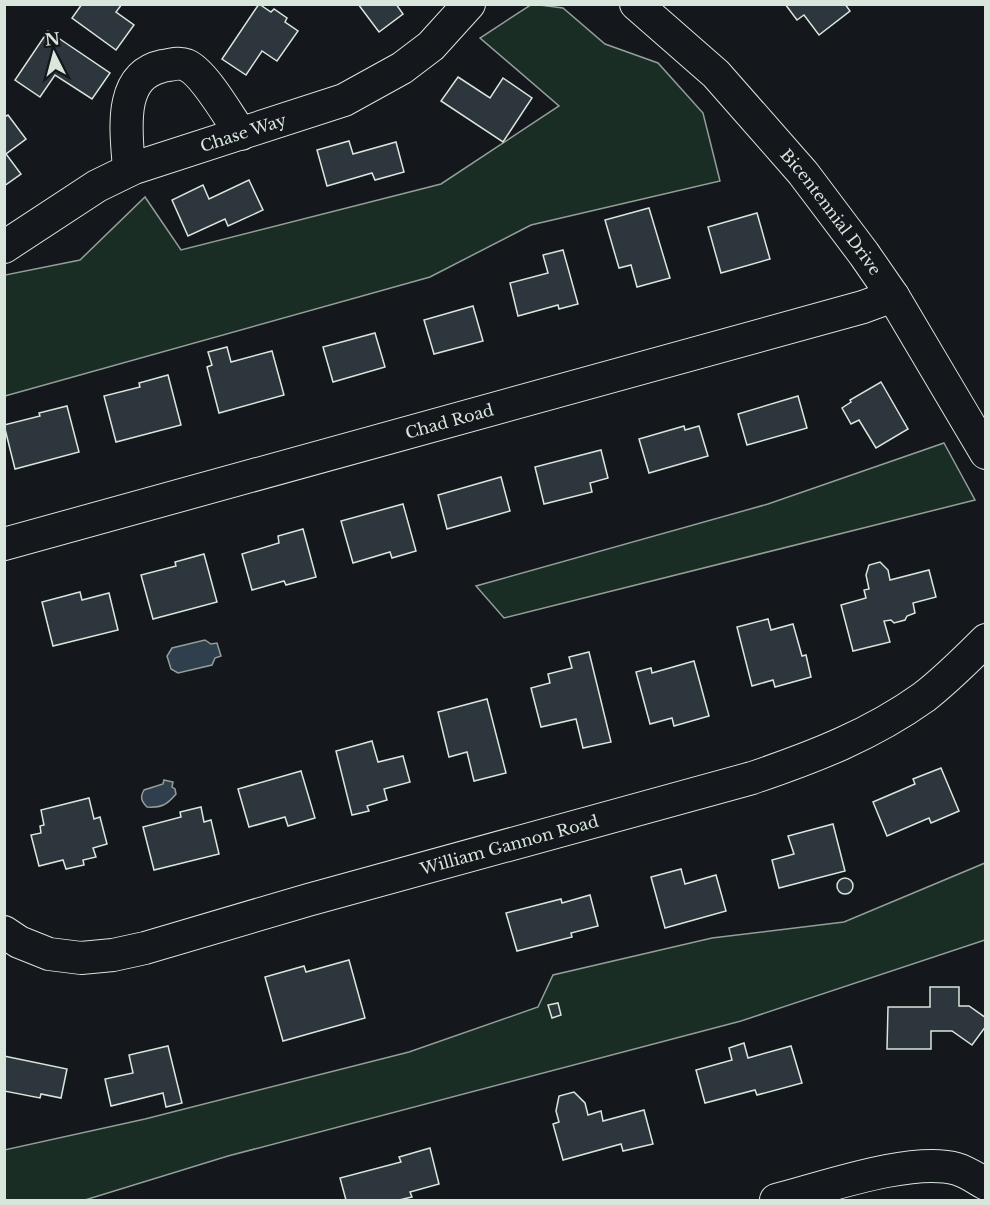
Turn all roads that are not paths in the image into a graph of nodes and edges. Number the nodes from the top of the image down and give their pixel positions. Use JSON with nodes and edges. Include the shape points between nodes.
{"nodes":[{"id":1,"x":469,"y":4,"type":"edge"},
{"id":2,"x":636,"y":4,"type":"edge"},
{"id":3,"x":241,"y":134,"type":"junction"},
{"id":4,"x":129,"y":170,"type":"junction"},
{"id":5,"x":4,"y":247,"type":"edge"},
{"id":6,"x":893,"y":296,"type":"junction"},
{"id":7,"x":986,"y":453,"type":"edge"},
{"id":8,"x":4,"y":544,"type":"edge"},
{"id":9,"x":986,"y":640,"type":"edge"},
{"id":10,"x":4,"y":932,"type":"edge"},
{"id":11,"x":986,"y":1184,"type":"edge"},
{"id":12,"x":776,"y":1200,"type":"edge"}],
"edges":[{"from":1,"to":3,"type":"street","name":"Chase Way","via":[[431,46],[402,68],[344,100]]},
{"from":2,"to":6,"type":"street","name":"Bicentennial Drive","via":[[716,74],[780,146]]},
{"from":3,"to":4,"type":"street","name":"Chase Way"},
{"from":3,"to":4,"type":"street","via":[[202,77],[186,65],[152,69],[131,92],[126,112]]},
{"from":4,"to":5,"type":"street","name":"Chase Way","via":[[97,186]]},
{"from":6,"to":7,"type":"street","name":"Bicentennial Drive"},
{"from":6,"to":8,"type":"street","name":"Chad Road"},
{"from":9,"to":10,"type":"street","name":"William Gannon Road","via":[[950,675],[899,714],[813,758],[752,778],[113,955],[81,958],[49,954]]},
{"from":11,"to":12,"type":"street","via":[[958,1169],[925,1166],[893,1170]]}]}
